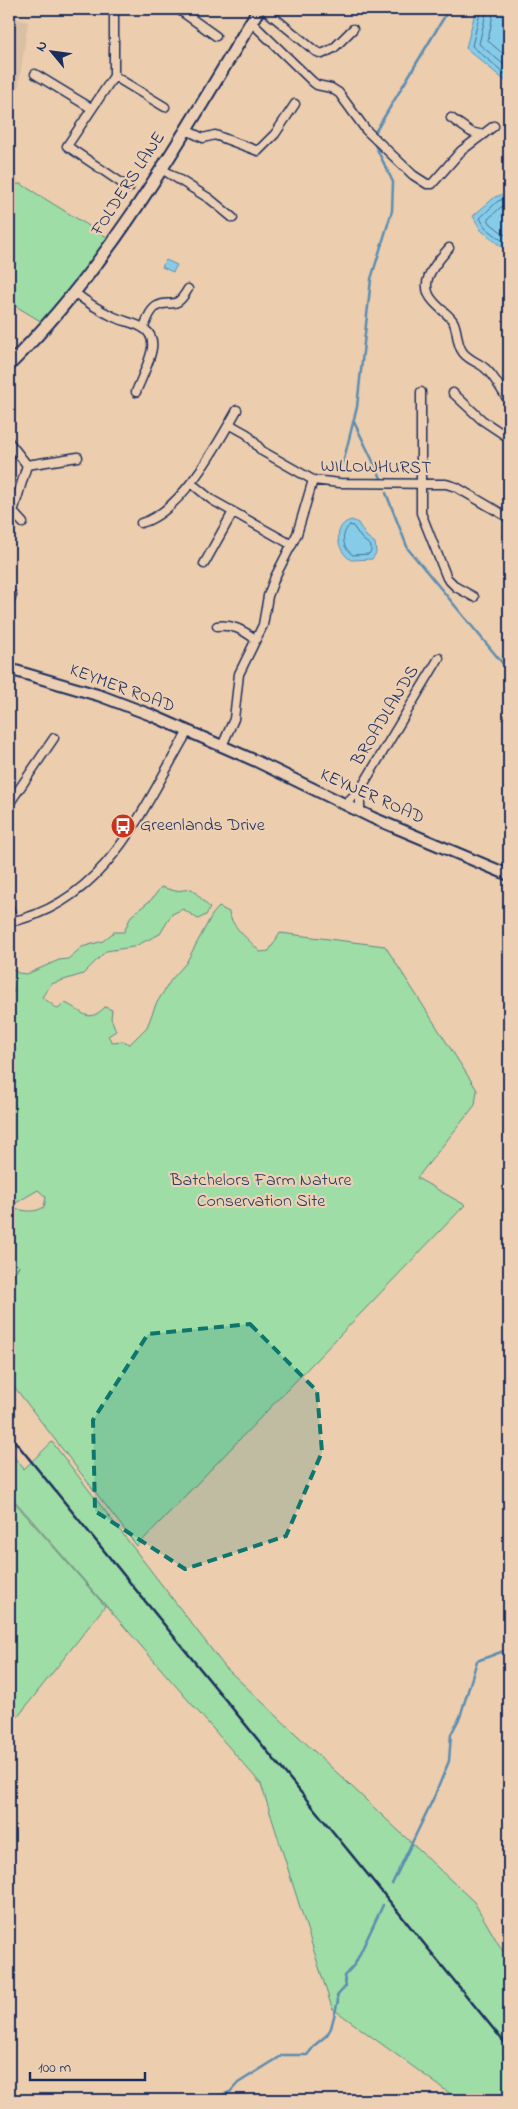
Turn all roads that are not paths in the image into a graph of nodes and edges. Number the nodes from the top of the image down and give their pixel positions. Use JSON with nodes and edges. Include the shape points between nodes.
{"nodes":[{"id":1,"x":114,"y":9,"type":"edge"},
{"id":2,"x":178,"y":9,"type":"edge"},
{"id":3,"x":259,"y":9,"type":"edge"},
{"id":4,"x":264,"y":9,"type":"edge"},
{"id":5,"x":251,"y":22,"type":"junction"},
{"id":6,"x":352,"y":30,"type":"dead end"},
{"id":7,"x":216,"y":36,"type":"dead end"},
{"id":8,"x":35,"y":74,"type":"dead end"},
{"id":9,"x":114,"y":76,"type":"junction"},
{"id":10,"x":295,"y":104,"type":"dead end"},
{"id":11,"x":165,"y":107,"type":"dead end"},
{"id":12,"x":91,"y":108,"type":"junction"},
{"id":13,"x":451,"y":118,"type":"dead end"},
{"id":14,"x":494,"y":126,"type":"dead end"},
{"id":15,"x":186,"y":130,"type":"junction"},
{"id":16,"x":467,"y":130,"type":"junction"},
{"id":17,"x":483,"y":135,"type":"junction"},
{"id":18,"x":467,"y":147,"type":"junction"},
{"id":19,"x":162,"y":168,"type":"junction"},
{"id":20,"x":129,"y":188,"type":"dead end"},
{"id":21,"x":233,"y":218,"type":"dead end"},
{"id":22,"x":449,"y":248,"type":"dead end"},
{"id":23,"x":188,"y":289,"type":"dead end"},
{"id":24,"x":74,"y":292,"type":"junction"},
{"id":25,"x":144,"y":328,"type":"junction"},
{"id":26,"x":9,"y":364,"type":"edge"},
{"id":27,"x":136,"y":392,"type":"dead end"},
{"id":28,"x":421,"y":392,"type":"dead end"},
{"id":29,"x":453,"y":393,"type":"dead end"},
{"id":30,"x":509,"y":401,"type":"edge"},
{"id":31,"x":237,"y":410,"type":"dead end"},
{"id":32,"x":229,"y":424,"type":"junction"},
{"id":33,"x":509,"y":438,"type":"edge"},
{"id":34,"x":9,"y":442,"type":"edge"},
{"id":35,"x":78,"y":457,"type":"dead end"},
{"id":36,"x":27,"y":465,"type":"junction"},
{"id":37,"x":313,"y":480,"type":"junction"},
{"id":38,"x":191,"y":483,"type":"junction"},
{"id":39,"x":420,"y":483,"type":"junction"},
{"id":40,"x":11,"y":512,"type":"edge"},
{"id":41,"x":233,"y":512,"type":"junction"},
{"id":42,"x":509,"y":518,"type":"edge"},
{"id":43,"x":142,"y":522,"type":"dead end"},
{"id":44,"x":23,"y":523,"type":"dead end"},
{"id":45,"x":292,"y":545,"type":"junction"},
{"id":46,"x":204,"y":564,"type":"dead end"},
{"id":47,"x":474,"y":597,"type":"dead end"},
{"id":48,"x":217,"y":626,"type":"dead end"},
{"id":49,"x":255,"y":639,"type":"junction"},
{"id":50,"x":439,"y":658,"type":"dead end"},
{"id":51,"x":9,"y":669,"type":"edge"},
{"id":52,"x":188,"y":731,"type":"junction"},
{"id":53,"x":54,"y":738,"type":"dead end"},
{"id":54,"x":222,"y":746,"type":"junction"},
{"id":55,"x":360,"y":790,"type":"junction"},
{"id":56,"x":9,"y":804,"type":"edge"},
{"id":57,"x":345,"y":804,"type":"junction"},
{"id":58,"x":360,"y":811,"type":"junction"},
{"id":59,"x":509,"y":875,"type":"edge"},
{"id":60,"x":9,"y":907,"type":"edge"},
{"id":61,"x":11,"y":922,"type":"edge"}],
"edges":[{"from":1,"to":9,"type":"street"},
{"from":2,"to":7,"type":"street"},
{"from":3,"to":5,"type":"main road","name":"FOLDERS LANE"},
{"from":4,"to":6,"type":"street","via":[[322,54],[334,48]]},
{"from":5,"to":15,"type":"main road","name":"FOLDERS LANE"},
{"from":5,"to":18,"type":"street","via":[[313,82],[339,93],[372,135],[413,175],[427,184],[432,184]]},
{"from":8,"to":12,"type":"street"},
{"from":9,"to":11,"type":"street"},
{"from":9,"to":12,"type":"street"},
{"from":10,"to":15,"type":"street","via":[[275,134],[258,151],[215,136],[203,138]]},
{"from":12,"to":20,"type":"street","via":[[67,146]]},
{"from":13,"to":16,"type":"street"},
{"from":14,"to":17,"type":"street"},
{"from":15,"to":19,"type":"main road","name":"FOLDERS LANE"},
{"from":16,"to":17,"type":"street"},
{"from":16,"to":18,"type":"street"},
{"from":17,"to":18,"type":"street"},
{"from":19,"to":21,"type":"street"},
{"from":19,"to":24,"type":"main road","name":"FOLDERS LANE","via":[[115,240]]},
{"from":22,"to":30,"type":"street","via":[[434,265],[427,278],[427,288],[432,300],[455,324],[462,352],[486,368]]},
{"from":23,"to":25,"type":"street","via":[[175,304],[158,305]]},
{"from":24,"to":25,"type":"street","via":[[114,317]]},
{"from":24,"to":26,"type":"main road","name":"FOLDERS LANE","via":[[45,328]]},
{"from":25,"to":27,"type":"street","via":[[148,331],[152,349]]},
{"from":28,"to":39,"type":"street"},
{"from":29,"to":33,"type":"street","via":[[482,420]]},
{"from":31,"to":32,"type":"street"},
{"from":32,"to":37,"type":"street","via":[[247,434],[262,450]]},
{"from":32,"to":38,"type":"street"},
{"from":34,"to":36,"type":"street"},
{"from":35,"to":36,"type":"street"},
{"from":36,"to":40,"type":"street"},
{"from":37,"to":39,"type":"street","name":"WILLOWHURST"},
{"from":37,"to":45,"type":"street","name":"WILLOWHURST"},
{"from":38,"to":41,"type":"street"},
{"from":38,"to":43,"type":"street","via":[[153,520]]},
{"from":39,"to":42,"type":"street","name":"WILLOWHURST","via":[[456,487]]},
{"from":39,"to":47,"type":"street","via":[[421,513],[447,578]]},
{"from":40,"to":44,"type":"street"},
{"from":41,"to":45,"type":"street"},
{"from":41,"to":46,"type":"street"},
{"from":45,"to":49,"type":"street","name":"WILLOWHURST","via":[[274,576],[263,625]]},
{"from":48,"to":49,"type":"street","via":[[240,628]]},
{"from":49,"to":54,"type":"street","name":"WILLOWHURST","via":[[239,674],[234,719]]},
{"from":50,"to":55,"type":"street","name":"BROADLANDS"},
{"from":51,"to":52,"type":"street","name":"KEYMER ROAD","via":[[101,696]]},
{"from":52,"to":54,"type":"street","name":"KEYMER ROAD"},
{"from":52,"to":61,"type":"street","via":[[104,868],[66,900]]},
{"from":53,"to":56,"type":"street"},
{"from":54,"to":57,"type":"street","name":"KEYNER ROAD"},
{"from":55,"to":57,"type":"street","name":"BROADLANDS"},
{"from":55,"to":58,"type":"street","name":"BROADLANDS"},
{"from":57,"to":58,"type":"street","name":"KEYNER ROAD"},
{"from":58,"to":59,"type":"street","name":"KEYNER ROAD"},
{"from":60,"to":61,"type":"street"}]}
